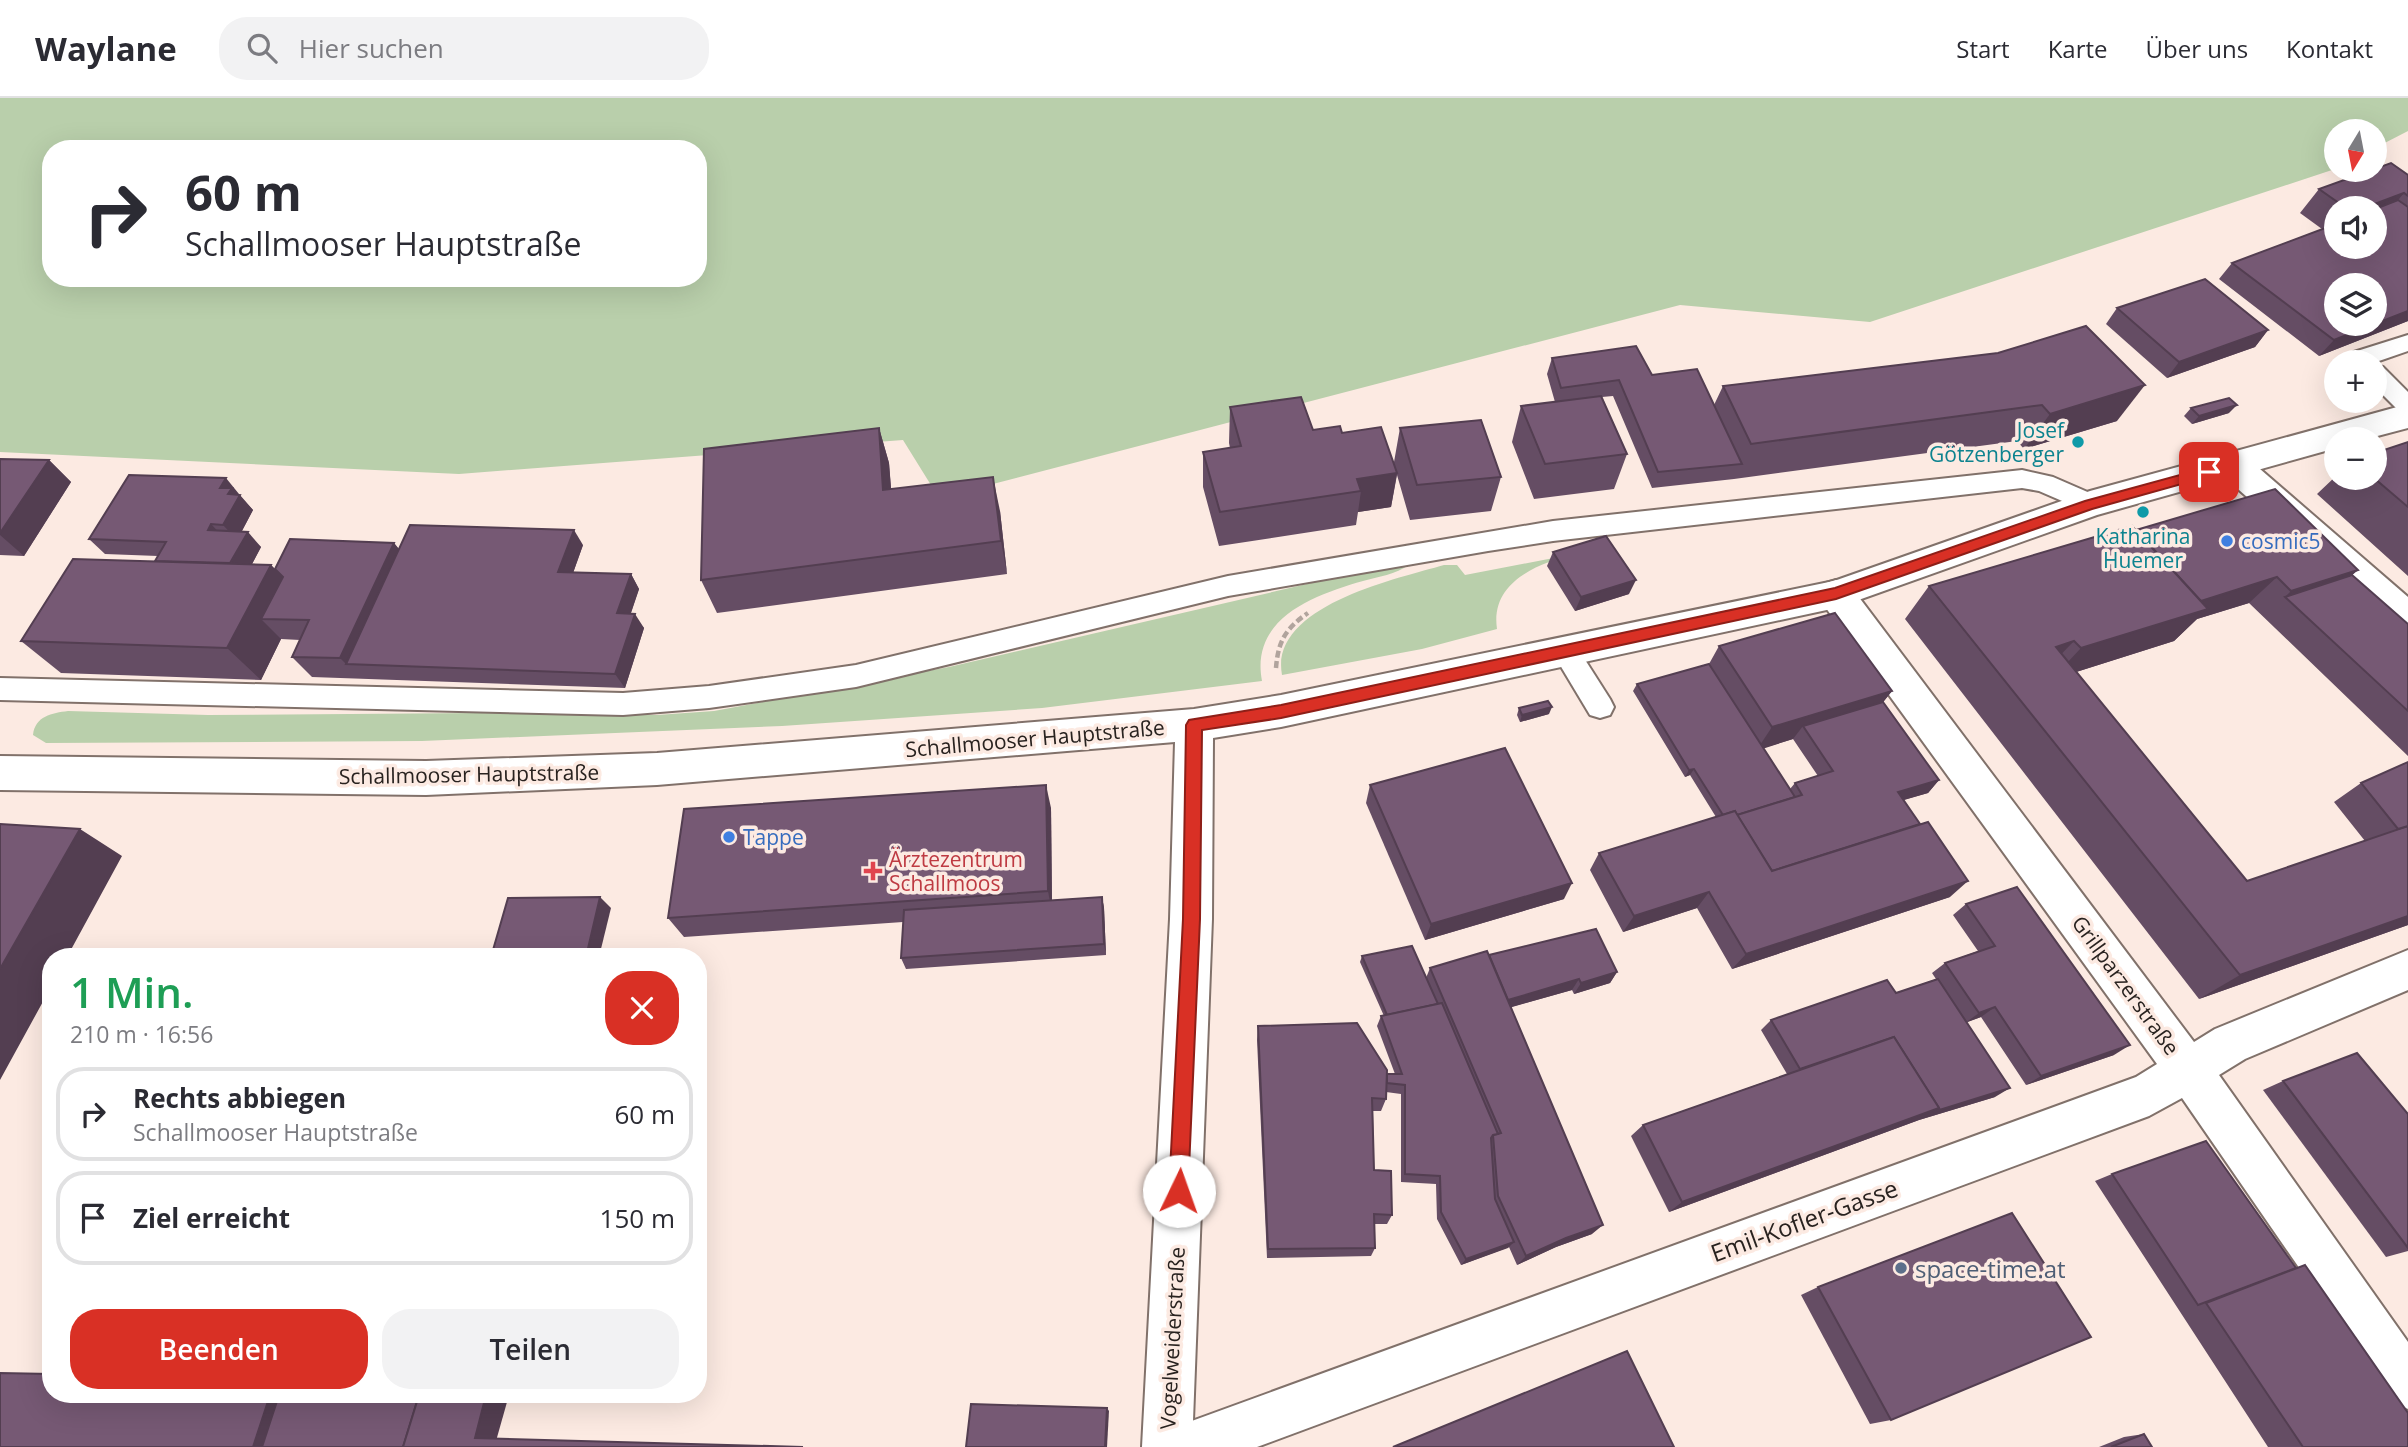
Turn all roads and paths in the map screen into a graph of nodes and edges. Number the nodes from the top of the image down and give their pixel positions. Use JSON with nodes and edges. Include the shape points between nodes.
{"nodes":[{"id":1,"x":2408,"y":343,"type":"edge"},
{"id":2,"x":2387,"y":350,"type":"edge"},
{"id":3,"x":2387,"y":385,"type":"edge"},
{"id":4,"x":2408,"y":406,"type":"edge"},
{"id":5,"x":2408,"y":416,"type":"edge"},
{"id":6,"x":2233,"y":465,"type":"junction"},
{"id":7,"x":2090,"y":504,"type":"junction"},
{"id":8,"x":1836,"y":594,"type":"junction"},
{"id":9,"x":2408,"y":618,"type":"edge"},
{"id":10,"x":1566,"y":652,"type":"junction"},
{"id":11,"x":0,"y":689,"type":"edge"},
{"id":12,"x":1600,"y":707,"type":"dead end"},
{"id":13,"x":1194,"y":725,"type":"junction"},
{"id":14,"x":0,"y":773,"type":"edge"},
{"id":15,"x":2408,"y":970,"type":"edge"},
{"id":16,"x":2187,"y":1068,"type":"junction"},
{"id":17,"x":2408,"y":1384,"type":"edge"},
{"id":18,"x":1167,"y":1447,"type":"edge"},
{"id":19,"x":1189,"y":1447,"type":"edge"}],
"edges":[{"from":1,"to":2,"type":"lane"},
{"from":3,"to":4,"type":"lane"},
{"from":5,"to":6,"type":"street","name":"Schallmooser Hauptstraße"},
{"from":6,"to":7,"type":"street","name":"Schallmooser Hauptstraße"},
{"from":6,"to":9,"type":"street"},
{"from":7,"to":8,"type":"street","name":"Schallmooser Hauptstraße"},
{"from":7,"to":11,"type":"lane","via":[[2022,479],[1553,531],[1228,586],[856,676],[709,697],[622,704]]},
{"from":8,"to":10,"type":"street","name":"Schallmooser Hauptstraße"},
{"from":8,"to":16,"type":"street","name":"Grillparzerstraße"},
{"from":10,"to":12,"type":"lane"},
{"from":10,"to":13,"type":"street","name":"Schallmooser Hauptstraße"},
{"from":13,"to":14,"type":"street","name":"Schallmooser Hauptstraße","via":[[657,769],[426,778]]},
{"from":13,"to":18,"type":"street","name":"Vogelweiderstraße","via":[[1191,919]]},
{"from":15,"to":16,"type":"street","name":"Emil-Kofler-Gasse","via":[[2230,1044]]},
{"from":16,"to":17,"type":"street","name":"Grillparzerstraße"},
{"from":16,"to":19,"type":"street","name":"Emil-Kofler-Gasse","via":[[2150,1094]]}]}
